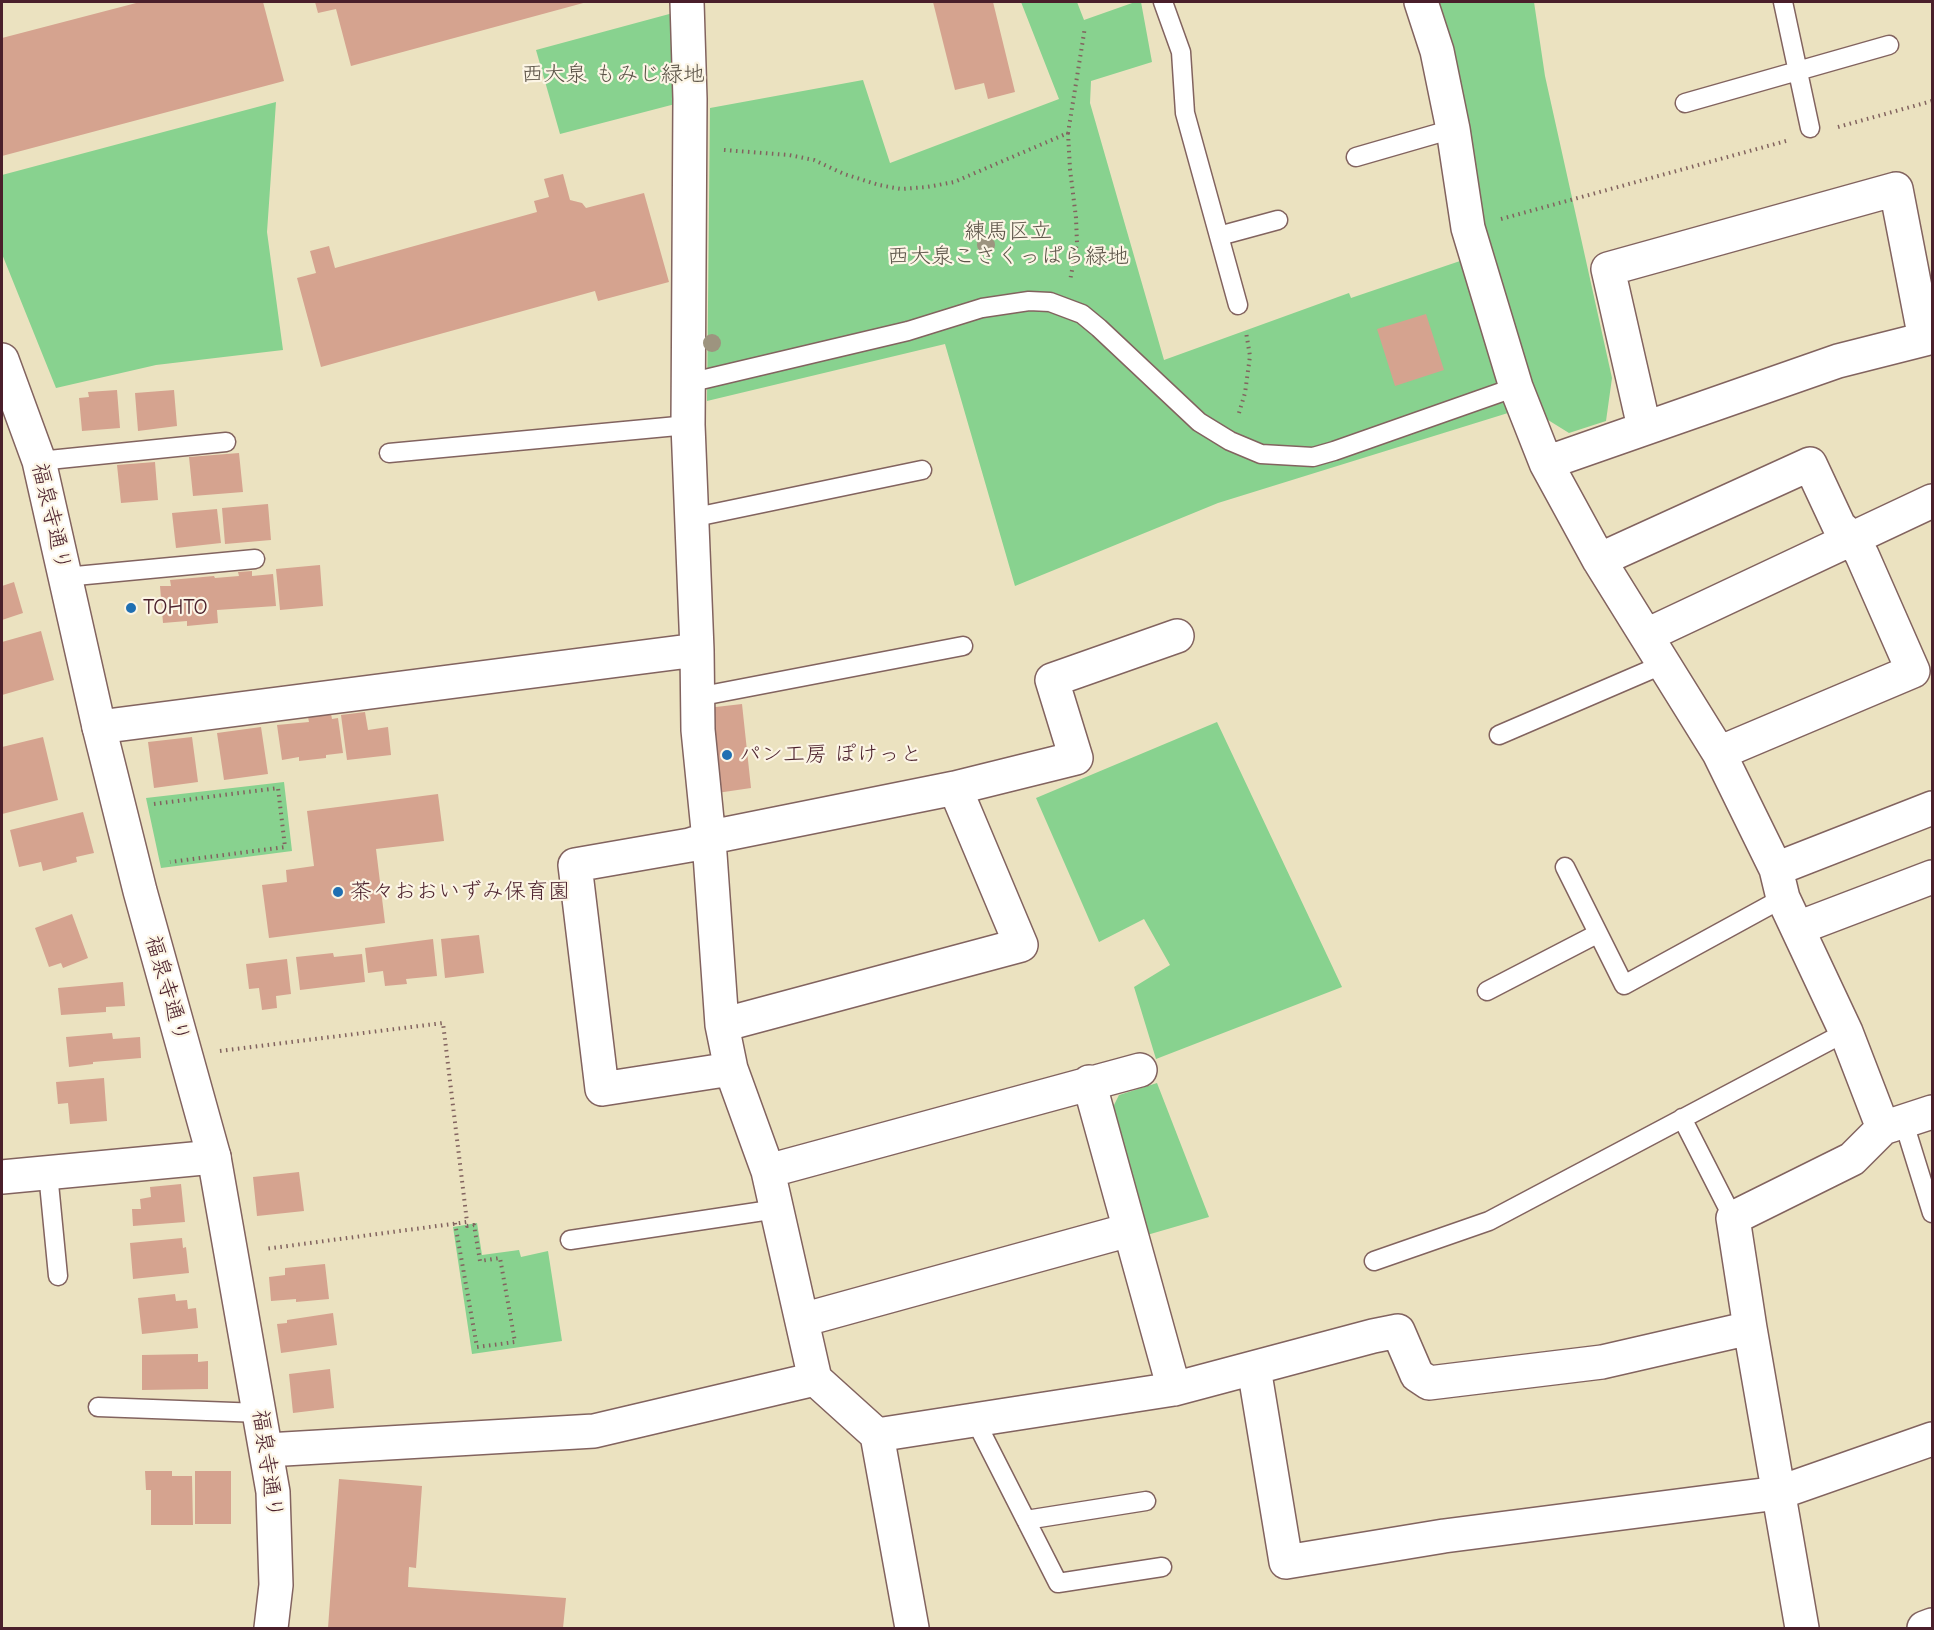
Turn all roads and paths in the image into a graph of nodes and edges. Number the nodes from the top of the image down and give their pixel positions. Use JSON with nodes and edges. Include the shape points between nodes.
{"nodes":[{"id":1,"x":687,"y":2,"type":"edge"},
{"id":2,"x":1163,"y":2,"type":"edge"},
{"id":3,"x":1421,"y":2,"type":"edge"},
{"id":4,"x":1783,"y":2,"type":"edge"},
{"id":5,"x":1085,"y":27,"type":"dead end"},
{"id":6,"x":1889,"y":45,"type":"dead end"},
{"id":7,"x":1797,"y":70,"type":"junction"},
{"id":8,"x":1932,"y":102,"type":"edge"},
{"id":9,"x":1685,"y":103,"type":"dead end"},
{"id":10,"x":1453,"y":129,"type":"junction"},
{"id":11,"x":1810,"y":131,"type":"junction"},
{"id":12,"x":1068,"y":133,"type":"junction"},
{"id":13,"x":719,"y":149,"type":"dead end"},
{"id":14,"x":1356,"y":157,"type":"dead end"},
{"id":15,"x":1278,"y":220,"type":"dead end"},
{"id":16,"x":1468,"y":228,"type":"junction"},
{"id":17,"x":1219,"y":237,"type":"junction"},
{"id":18,"x":1238,"y":305,"type":"joint"},
{"id":19,"x":1064,"y":306,"type":"junction"},
{"id":20,"x":2,"y":360,"type":"edge"},
{"id":21,"x":688,"y":383,"type":"junction"},
{"id":22,"x":1516,"y":387,"type":"junction"},
{"id":23,"x":688,"y":425,"type":"junction"},
{"id":24,"x":1644,"y":427,"type":"junction"},
{"id":25,"x":1230,"y":441,"type":"junction"},
{"id":26,"x":226,"y":442,"type":"dead end"},
{"id":27,"x":389,"y":453,"type":"dead end"},
{"id":28,"x":39,"y":461,"type":"junction"},
{"id":29,"x":1546,"y":463,"type":"junction"},
{"id":30,"x":922,"y":470,"type":"dead end"},
{"id":31,"x":1932,"y":501,"type":"edge"},
{"id":32,"x":691,"y":518,"type":"junction"},
{"id":33,"x":1852,"y":538,"type":"junction"},
{"id":34,"x":255,"y":559,"type":"dead end"},
{"id":35,"x":1599,"y":560,"type":"junction"},
{"id":36,"x":65,"y":577,"type":"junction"},
{"id":37,"x":1647,"y":635,"type":"junction"},
{"id":38,"x":1177,"y":636,"type":"dead end"},
{"id":39,"x":963,"y":646,"type":"dead end"},
{"id":40,"x":697,"y":650,"type":"junction"},
{"id":41,"x":1664,"y":664,"type":"junction"},
{"id":42,"x":697,"y":697,"type":"junction"},
{"id":43,"x":99,"y":727,"type":"junction"},
{"id":44,"x":1499,"y":735,"type":"dead end"},
{"id":45,"x":1719,"y":753,"type":"junction"},
{"id":46,"x":955,"y":788,"type":"junction"},
{"id":47,"x":147,"y":804,"type":"dead end"},
{"id":48,"x":1932,"y":808,"type":"edge"},
{"id":49,"x":709,"y":840,"type":"junction"},
{"id":50,"x":161,"y":864,"type":"dead end"},
{"id":51,"x":1565,"y":867,"type":"dead end"},
{"id":52,"x":1932,"y":877,"type":"edge"},
{"id":53,"x":1780,"y":884,"type":"junction"},
{"id":54,"x":1798,"y":928,"type":"junction"},
{"id":55,"x":1597,"y":934,"type":"junction"},
{"id":56,"x":1487,"y":991,"type":"dead end"},
{"id":57,"x":722,"y":1025,"type":"junction"},
{"id":58,"x":1846,"y":1032,"type":"junction"},
{"id":59,"x":186,"y":1056,"type":"junction"},
{"id":60,"x":731,"y":1069,"type":"junction"},
{"id":61,"x":1140,"y":1070,"type":"dead end"},
{"id":62,"x":1089,"y":1082,"type":"junction"},
{"id":63,"x":1682,"y":1118,"type":"junction"},
{"id":64,"x":1906,"y":1120,"type":"edge"},
{"id":65,"x":214,"y":1157,"type":"junction"},
{"id":66,"x":768,"y":1171,"type":"junction"},
{"id":67,"x":3,"y":1173,"type":"edge"},
{"id":68,"x":48,"y":1173,"type":"junction"},
{"id":69,"x":777,"y":1209,"type":"junction"},
{"id":70,"x":1932,"y":1213,"type":"edge"},
{"id":71,"x":1733,"y":1218,"type":"junction"},
{"id":72,"x":466,"y":1222,"type":"junction"},
{"id":73,"x":455,"y":1223,"type":"junction"},
{"id":74,"x":1129,"y":1230,"type":"junction"},
{"id":75,"x":570,"y":1240,"type":"dead end"},
{"id":76,"x":232,"y":1254,"type":"junction"},
{"id":77,"x":1374,"y":1262,"type":"dead end"},
{"id":78,"x":58,"y":1276,"type":"dead end"},
{"id":79,"x":802,"y":1320,"type":"junction"},
{"id":80,"x":1750,"y":1328,"type":"junction"},
{"id":81,"x":1254,"y":1368,"type":"junction"},
{"id":82,"x":815,"y":1378,"type":"junction"},
{"id":83,"x":1174,"y":1389,"type":"junction"},
{"id":84,"x":98,"y":1407,"type":"dead end"},
{"id":85,"x":261,"y":1413,"type":"junction"},
{"id":86,"x":975,"y":1420,"type":"junction"},
{"id":87,"x":877,"y":1435,"type":"junction"},
{"id":88,"x":1932,"y":1439,"type":"edge"},
{"id":89,"x":267,"y":1449,"type":"junction"},
{"id":90,"x":1778,"y":1493,"type":"junction"},
{"id":91,"x":1146,"y":1501,"type":"dead end"},
{"id":92,"x":1026,"y":1521,"type":"junction"},
{"id":93,"x":1162,"y":1567,"type":"dead end"},
{"id":94,"x":1932,"y":1626,"type":"edge"},
{"id":95,"x":271,"y":1629,"type":"edge"},
{"id":96,"x":912,"y":1629,"type":"edge"},
{"id":97,"x":1802,"y":1629,"type":"edge"},
{"id":98,"x":1924,"y":1629,"type":"edge"}],
"edges":[{"from":1,"to":21,"type":"street"},
{"from":2,"to":17,"type":"lane","via":[[1181,52],[1185,113]]},
{"from":3,"to":10,"type":"street","via":[[1437,51]]},
{"from":4,"to":7,"type":"lane"},
{"from":5,"to":12,"type":"path"},
{"from":6,"to":7,"type":"lane"},
{"from":7,"to":9,"type":"lane"},
{"from":7,"to":11,"type":"lane"},
{"from":8,"to":11,"type":"path"},
{"from":10,"to":14,"type":"lane"},
{"from":10,"to":16,"type":"street"},
{"from":11,"to":16,"type":"path","via":[[1579,200]]},
{"from":12,"to":13,"type":"path","via":[[954,182],[901,189],[844,174],[814,160]]},
{"from":12,"to":19,"type":"path","via":[[1077,243]]},
{"from":15,"to":17,"type":"lane"},
{"from":16,"to":22,"type":"street"},
{"from":17,"to":18,"type":"lane"},
{"from":18,"to":25,"type":"path","via":[[1250,356],[1245,393]]},
{"from":19,"to":21,"type":"lane","via":[[1029,301],[1005,303],[908,331]]},
{"from":19,"to":25,"type":"lane","via":[[1082,314],[1199,422]]},
{"from":20,"to":28,"type":"street","name":"福泉寺通り"},
{"from":21,"to":23,"type":"street"},
{"from":22,"to":25,"type":"lane","via":[[1313,457],[1261,454]]},
{"from":22,"to":29,"type":"street"},
{"from":23,"to":27,"type":"lane"},
{"from":23,"to":32,"type":"street"},
{"from":24,"to":24,"type":"street","via":[[1838,361],[1925,339],[1896,189],[1608,270]]},
{"from":24,"to":29,"type":"street"},
{"from":26,"to":28,"type":"lane"},
{"from":28,"to":36,"type":"street","name":"福泉寺通り"},
{"from":29,"to":35,"type":"street"},
{"from":30,"to":32,"type":"lane"},
{"from":31,"to":33,"type":"street"},
{"from":32,"to":40,"type":"street"},
{"from":33,"to":35,"type":"street","via":[[1839,526],[1810,464]]},
{"from":33,"to":37,"type":"street"},
{"from":33,"to":45,"type":"street","via":[[1912,671]]},
{"from":34,"to":36,"type":"lane"},
{"from":35,"to":37,"type":"street"},
{"from":36,"to":43,"type":"street","name":"福泉寺通り"},
{"from":37,"to":41,"type":"street"},
{"from":38,"to":46,"type":"street","via":[[1052,680],[1076,758]]},
{"from":39,"to":42,"type":"lane"},
{"from":40,"to":42,"type":"street"},
{"from":40,"to":43,"type":"street"},
{"from":41,"to":44,"type":"lane"},
{"from":41,"to":45,"type":"street"},
{"from":42,"to":49,"type":"street"},
{"from":43,"to":59,"type":"street","name":"福泉寺通り"},
{"from":45,"to":53,"type":"street"},
{"from":46,"to":49,"type":"street"},
{"from":46,"to":57,"type":"street","via":[[1021,945]]},
{"from":47,"to":50,"type":"path","via":[[278,788],[285,847]]},
{"from":48,"to":53,"type":"street"},
{"from":49,"to":57,"type":"street"},
{"from":49,"to":60,"type":"street","via":[[575,865],[602,1089]]},
{"from":51,"to":55,"type":"lane"},
{"from":52,"to":54,"type":"street"},
{"from":53,"to":54,"type":"street"},
{"from":53,"to":55,"type":"lane","via":[[1624,985]]},
{"from":54,"to":58,"type":"street"},
{"from":55,"to":56,"type":"lane"},
{"from":57,"to":60,"type":"street"},
{"from":58,"to":63,"type":"lane"},
{"from":58,"to":64,"type":"street"},
{"from":59,"to":65,"type":"street","name":"福泉寺通り"},
{"from":59,"to":72,"type":"path","via":[[443,1023]]},
{"from":60,"to":66,"type":"street"},
{"from":61,"to":62,"type":"street"},
{"from":62,"to":66,"type":"street"},
{"from":62,"to":74,"type":"street"},
{"from":63,"to":71,"type":"lane"},
{"from":63,"to":77,"type":"lane","via":[[1489,1221]]},
{"from":64,"to":70,"type":"lane"},
{"from":64,"to":71,"type":"street","via":[[1852,1159]]},
{"from":65,"to":68,"type":"street"},
{"from":65,"to":76,"type":"street","name":"福泉寺通り"},
{"from":66,"to":69,"type":"street"},
{"from":67,"to":68,"type":"street"},
{"from":68,"to":78,"type":"lane"},
{"from":69,"to":75,"type":"lane"},
{"from":69,"to":79,"type":"street"},
{"from":71,"to":80,"type":"street"},
{"from":72,"to":73,"type":"path"},
{"from":72,"to":73,"type":"path","via":[[467,1226],[474,1225],[480,1262],[500,1258],[515,1342],[477,1347]]},
{"from":73,"to":76,"type":"path"},
{"from":74,"to":79,"type":"street"},
{"from":74,"to":83,"type":"street"},
{"from":76,"to":85,"type":"street","name":"福泉寺通り"},
{"from":79,"to":82,"type":"street"},
{"from":80,"to":81,"type":"street","via":[[1602,1362],[1429,1383],[1417,1375],[1398,1331]]},
{"from":80,"to":90,"type":"street"},
{"from":81,"to":83,"type":"street"},
{"from":81,"to":90,"type":"street","via":[[1286,1562],[1444,1536]]},
{"from":82,"to":87,"type":"street"},
{"from":82,"to":89,"type":"street","via":[[594,1431]]},
{"from":83,"to":86,"type":"street"},
{"from":84,"to":85,"type":"lane"},
{"from":85,"to":89,"type":"street","name":"福泉寺通り"},
{"from":86,"to":87,"type":"street"},
{"from":86,"to":92,"type":"lane"},
{"from":87,"to":96,"type":"street"},
{"from":88,"to":90,"type":"street"},
{"from":89,"to":95,"type":"street","name":"福泉寺通り","via":[[275,1515],[276,1585]]},
{"from":90,"to":97,"type":"street"},
{"from":91,"to":92,"type":"lane"},
{"from":92,"to":93,"type":"lane","via":[[1058,1583]]},
{"from":94,"to":98,"type":"street"}]}
